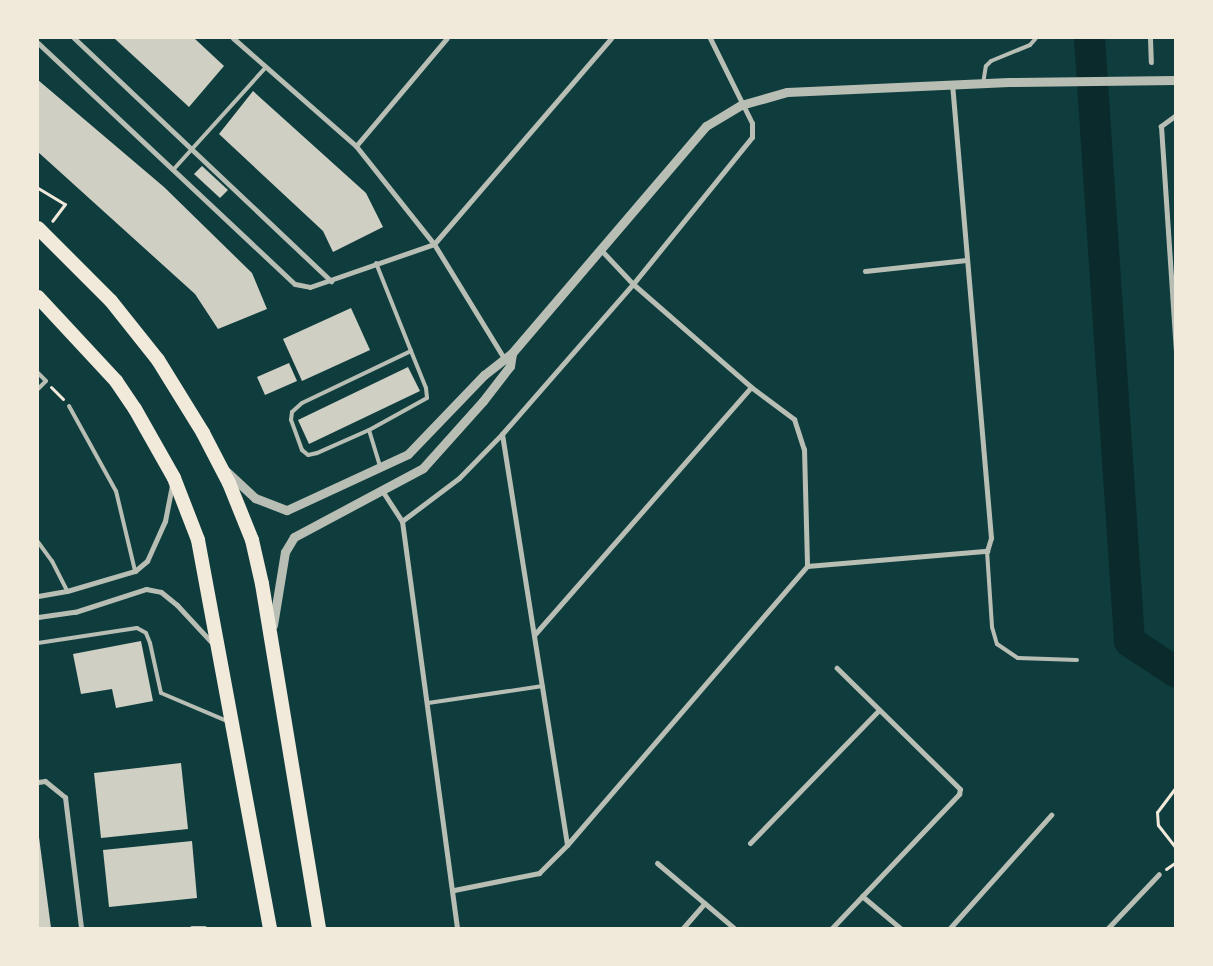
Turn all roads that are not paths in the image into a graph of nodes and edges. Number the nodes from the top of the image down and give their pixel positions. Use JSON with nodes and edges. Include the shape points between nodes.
{"nodes":[{"id":1,"x":74,"y":38,"type":"edge"},
{"id":2,"x":233,"y":38,"type":"edge"},
{"id":3,"x":447,"y":38,"type":"edge"},
{"id":4,"x":611,"y":38,"type":"edge"},
{"id":5,"x":710,"y":38,"type":"edge"},
{"id":6,"x":1036,"y":38,"type":"edge"},
{"id":7,"x":1150,"y":38,"type":"edge"},
{"id":8,"x":38,"y":43,"type":"edge"},
{"id":9,"x":1151,"y":62,"type":"dead end"},
{"id":10,"x":266,"y":67,"type":"junction"},
{"id":11,"x":1176,"y":80,"type":"edge"},
{"id":12,"x":983,"y":84,"type":"junction"},
{"id":13,"x":952,"y":85,"type":"junction"},
{"id":14,"x":741,"y":105,"type":"junction"},
{"id":15,"x":1176,"y":115,"type":"edge"},
{"id":16,"x":356,"y":146,"type":"junction"},
{"id":17,"x":192,"y":149,"type":"junction"},
{"id":18,"x":173,"y":170,"type":"junction"},
{"id":19,"x":38,"y":228,"type":"edge"},
{"id":20,"x":434,"y":244,"type":"junction"},
{"id":21,"x":601,"y":250,"type":"junction"},
{"id":22,"x":966,"y":260,"type":"junction"},
{"id":23,"x":376,"y":263,"type":"junction"},
{"id":24,"x":865,"y":271,"type":"dead end"},
{"id":25,"x":331,"y":281,"type":"junction"},
{"id":26,"x":633,"y":284,"type":"junction"},
{"id":27,"x":38,"y":297,"type":"edge"},
{"id":28,"x":1174,"y":316,"type":"edge"},
{"id":29,"x":1176,"y":350,"type":"edge"},
{"id":30,"x":411,"y":351,"type":"junction"},
{"id":31,"x":512,"y":353,"type":"junction"},
{"id":32,"x":503,"y":357,"type":"junction"},
{"id":33,"x":510,"y":366,"type":"junction"},
{"id":34,"x":38,"y":373,"type":"edge"},
{"id":35,"x":751,"y":387,"type":"junction"},
{"id":36,"x":38,"y":390,"type":"edge"},
{"id":37,"x":69,"y":406,"type":"road end"},
{"id":38,"x":369,"y":430,"type":"junction"},
{"id":39,"x":502,"y":434,"type":"junction"},
{"id":40,"x":219,"y":464,"type":"junction"},
{"id":41,"x":380,"y":468,"type":"junction"},
{"id":42,"x":174,"y":478,"type":"junction"},
{"id":43,"x":382,"y":492,"type":"junction"},
{"id":44,"x":402,"y":521,"type":"junction"},
{"id":45,"x":38,"y":542,"type":"edge"},
{"id":46,"x":986,"y":551,"type":"junction"},
{"id":47,"x":807,"y":566,"type":"junction"},
{"id":48,"x":135,"y":571,"type":"junction"},
{"id":49,"x":67,"y":591,"type":"junction"},
{"id":50,"x":38,"y":596,"type":"edge"},
{"id":51,"x":38,"y":617,"type":"edge"},
{"id":52,"x":535,"y":634,"type":"junction"},
{"id":53,"x":270,"y":638,"type":"junction"},
{"id":54,"x":38,"y":644,"type":"edge"},
{"id":55,"x":220,"y":650,"type":"junction"},
{"id":56,"x":1076,"y":660,"type":"dead end"},
{"id":57,"x":837,"y":668,"type":"dead end"},
{"id":58,"x":543,"y":686,"type":"junction"},
{"id":59,"x":428,"y":703,"type":"junction"},
{"id":60,"x":879,"y":710,"type":"junction"},
{"id":61,"x":234,"y":724,"type":"junction"},
{"id":62,"x":38,"y":782,"type":"edge"},
{"id":63,"x":1051,"y":816,"type":"dead end"},
{"id":64,"x":750,"y":843,"type":"dead end"},
{"id":65,"x":567,"y":845,"type":"junction"},
{"id":66,"x":657,"y":863,"type":"dead end"},
{"id":67,"x":1159,"y":874,"type":"dead end"},
{"id":68,"x":454,"y":890,"type":"junction"},
{"id":69,"x":862,"y":896,"type":"junction"},
{"id":70,"x":705,"y":903,"type":"junction"},
{"id":71,"x":81,"y":928,"type":"edge"},
{"id":72,"x":192,"y":928,"type":"edge"},
{"id":73,"x":206,"y":928,"type":"edge"},
{"id":74,"x":270,"y":928,"type":"edge"},
{"id":75,"x":319,"y":928,"type":"edge"},
{"id":76,"x":457,"y":928,"type":"edge"},
{"id":77,"x":683,"y":928,"type":"edge"},
{"id":78,"x":734,"y":928,"type":"edge"},
{"id":79,"x":832,"y":928,"type":"edge"},
{"id":80,"x":900,"y":928,"type":"edge"},
{"id":81,"x":950,"y":928,"type":"edge"},
{"id":82,"x":1108,"y":928,"type":"edge"}],
"edges":[{"from":1,"to":17,"type":"street"},
{"from":2,"to":10,"type":"street"},
{"from":3,"to":16,"type":"street"},
{"from":4,"to":20,"type":"street"},
{"from":5,"to":14,"type":"street"},
{"from":6,"to":12,"type":"lane","via":[[1030,45],[991,61],[986,66]]},
{"from":7,"to":9,"type":"street"},
{"from":8,"to":18,"type":"street"},
{"from":10,"to":16,"type":"street"},
{"from":10,"to":17,"type":"lane"},
{"from":11,"to":12,"type":"street"},
{"from":12,"to":13,"type":"street"},
{"from":13,"to":14,"type":"street","via":[[787,92]]},
{"from":13,"to":22,"type":"street"},
{"from":14,"to":21,"type":"street","via":[[706,126]]},
{"from":14,"to":26,"type":"street","via":[[752,123],[752,136]]},
{"from":15,"to":28,"type":"street","via":[[1161,126]]},
{"from":16,"to":20,"type":"street"},
{"from":17,"to":18,"type":"lane"},
{"from":17,"to":25,"type":"street"},
{"from":18,"to":25,"type":"street","via":[[295,284],[310,287]]},
{"from":19,"to":40,"type":"highway","via":[[112,302],[158,360]]},
{"from":20,"to":23,"type":"street"},
{"from":20,"to":32,"type":"street"},
{"from":21,"to":26,"type":"street"},
{"from":21,"to":31,"type":"street"},
{"from":22,"to":24,"type":"street"},
{"from":22,"to":46,"type":"street","via":[[991,538]]},
{"from":23,"to":25,"type":"street"},
{"from":23,"to":30,"type":"lane"},
{"from":26,"to":35,"type":"street"},
{"from":26,"to":39,"type":"street"},
{"from":27,"to":42,"type":"highway","via":[[116,381]]},
{"from":28,"to":29,"type":"street"},
{"from":30,"to":38,"type":"lane","via":[[427,398]]},
{"from":30,"to":38,"type":"lane","via":[[302,403],[292,412],[291,420],[302,450],[308,455]]},
{"from":31,"to":32,"type":"street"},
{"from":31,"to":33,"type":"street"},
{"from":32,"to":33,"type":"street"},
{"from":32,"to":41,"type":"street","via":[[408,454]]},
{"from":33,"to":43,"type":"street","via":[[423,468]]},
{"from":34,"to":36,"type":"lane","via":[[46,381]]},
{"from":35,"to":47,"type":"street","via":[[794,419],[804,449]]},
{"from":35,"to":52,"type":"street"},
{"from":37,"to":48,"type":"lane","via":[[116,491]]},
{"from":38,"to":41,"type":"lane"},
{"from":39,"to":44,"type":"street","via":[[459,478]]},
{"from":39,"to":52,"type":"street"},
{"from":40,"to":41,"type":"street","via":[[255,498],[287,510]]},
{"from":40,"to":53,"type":"highway","via":[[252,540]]},
{"from":42,"to":48,"type":"street","via":[[156,546],[147,561]]},
{"from":42,"to":55,"type":"highway","via":[[198,540]]},
{"from":43,"to":44,"type":"street"},
{"from":43,"to":53,"type":"street","via":[[294,537],[285,552]]},
{"from":44,"to":59,"type":"street"},
{"from":45,"to":49,"type":"lane"},
{"from":46,"to":47,"type":"street"},
{"from":46,"to":56,"type":"lane","via":[[992,627],[997,644],[1018,658]]},
{"from":47,"to":65,"type":"street"},
{"from":48,"to":49,"type":"street"},
{"from":49,"to":50,"type":"street"},
{"from":51,"to":55,"type":"street","via":[[75,612],[146,589],[161,592],[177,605],[200,633]]},
{"from":52,"to":58,"type":"street"},
{"from":53,"to":75,"type":"highway"},
{"from":54,"to":61,"type":"lane","via":[[137,628],[146,634],[150,643],[161,692]]},
{"from":55,"to":61,"type":"highway"},
{"from":57,"to":60,"type":"street"},
{"from":58,"to":59,"type":"lane"},
{"from":58,"to":65,"type":"street"},
{"from":59,"to":68,"type":"street"},
{"from":60,"to":64,"type":"street"},
{"from":60,"to":69,"type":"street","via":[[960,789],[959,794]]},
{"from":61,"to":74,"type":"highway"},
{"from":62,"to":71,"type":"street","via":[[45,781],[65,796]]},
{"from":63,"to":81,"type":"street"},
{"from":65,"to":68,"type":"street","via":[[539,873]]},
{"from":66,"to":70,"type":"street"},
{"from":67,"to":82,"type":"street"},
{"from":68,"to":76,"type":"street"},
{"from":69,"to":79,"type":"street"},
{"from":69,"to":80,"type":"street"},
{"from":70,"to":77,"type":"street"},
{"from":70,"to":78,"type":"street"},
{"from":72,"to":73,"type":"lane"}]}
